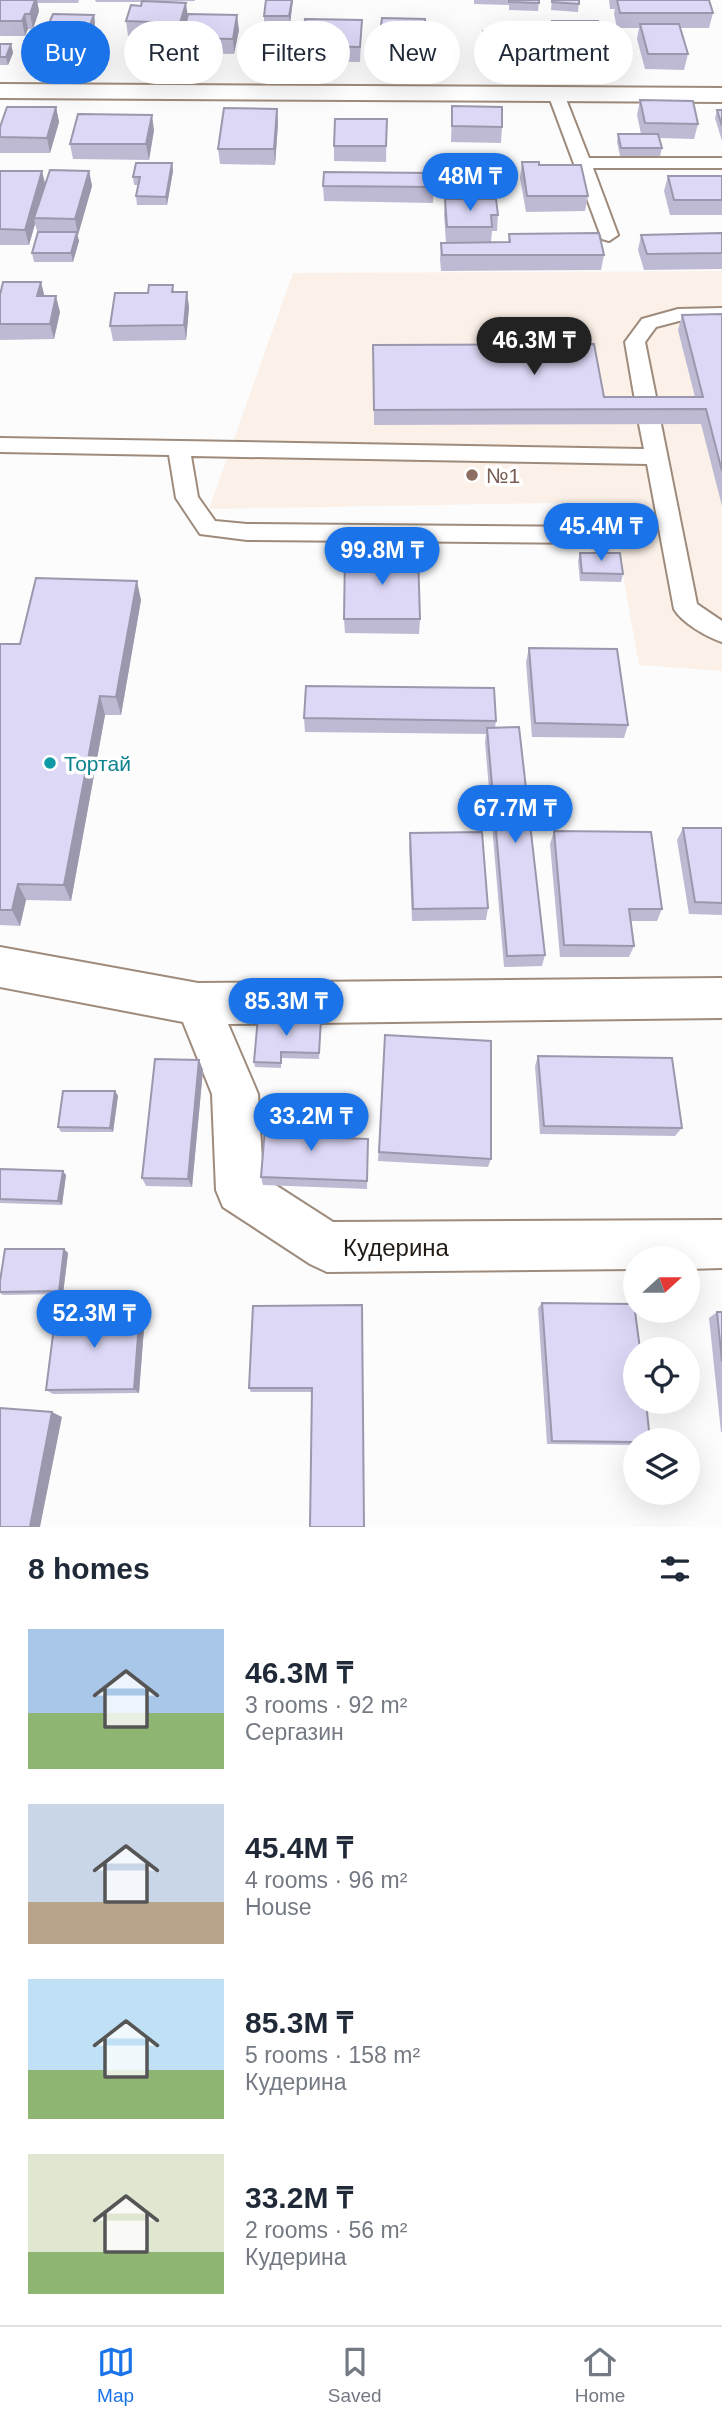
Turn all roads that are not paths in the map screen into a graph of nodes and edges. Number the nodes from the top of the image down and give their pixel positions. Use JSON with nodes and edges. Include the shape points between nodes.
{"nodes":[{"id":1,"x":0,"y":91,"type":"edge"},
{"id":2,"x":556,"y":94,"type":"junction"},
{"id":3,"x":722,"y":95,"type":"edge"},
{"id":4,"x":582,"y":163,"type":"junction"},
{"id":5,"x":722,"y":163,"type":"edge"},
{"id":6,"x":609,"y":236,"type":"dead end"},
{"id":7,"x":722,"y":314,"type":"edge"},
{"id":8,"x":0,"y":445,"type":"edge"},
{"id":9,"x":178,"y":447,"type":"junction"},
{"id":10,"x":656,"y":457,"type":"junction"},
{"id":11,"x":593,"y":535,"type":"dead end"},
{"id":12,"x":722,"y":633,"type":"edge"},
{"id":13,"x":0,"y":967,"type":"edge"},
{"id":14,"x":722,"y":998,"type":"edge"},
{"id":15,"x":198,"y":1004,"type":"junction"},
{"id":16,"x":722,"y":1244,"type":"edge"}],
"edges":[{"from":1,"to":2,"type":"street"},
{"from":2,"to":3,"type":"street"},
{"from":2,"to":4,"type":"lane"},
{"from":4,"to":5,"type":"lane"},
{"from":4,"to":6,"type":"lane"},
{"from":7,"to":10,"type":"lane","via":[[678,315],[649,323],[635,342]]},
{"from":8,"to":9,"type":"lane"},
{"from":9,"to":10,"type":"lane"},
{"from":9,"to":11,"type":"lane","via":[[187,498],[208,528]]},
{"from":10,"to":12,"type":"lane","via":[[686,609]]},
{"from":13,"to":15,"type":"street"},
{"from":14,"to":15,"type":"street"},
{"from":15,"to":16,"type":"street","name":"Кудерина","via":[[235,1094],[240,1190],[327,1247]]}]}
